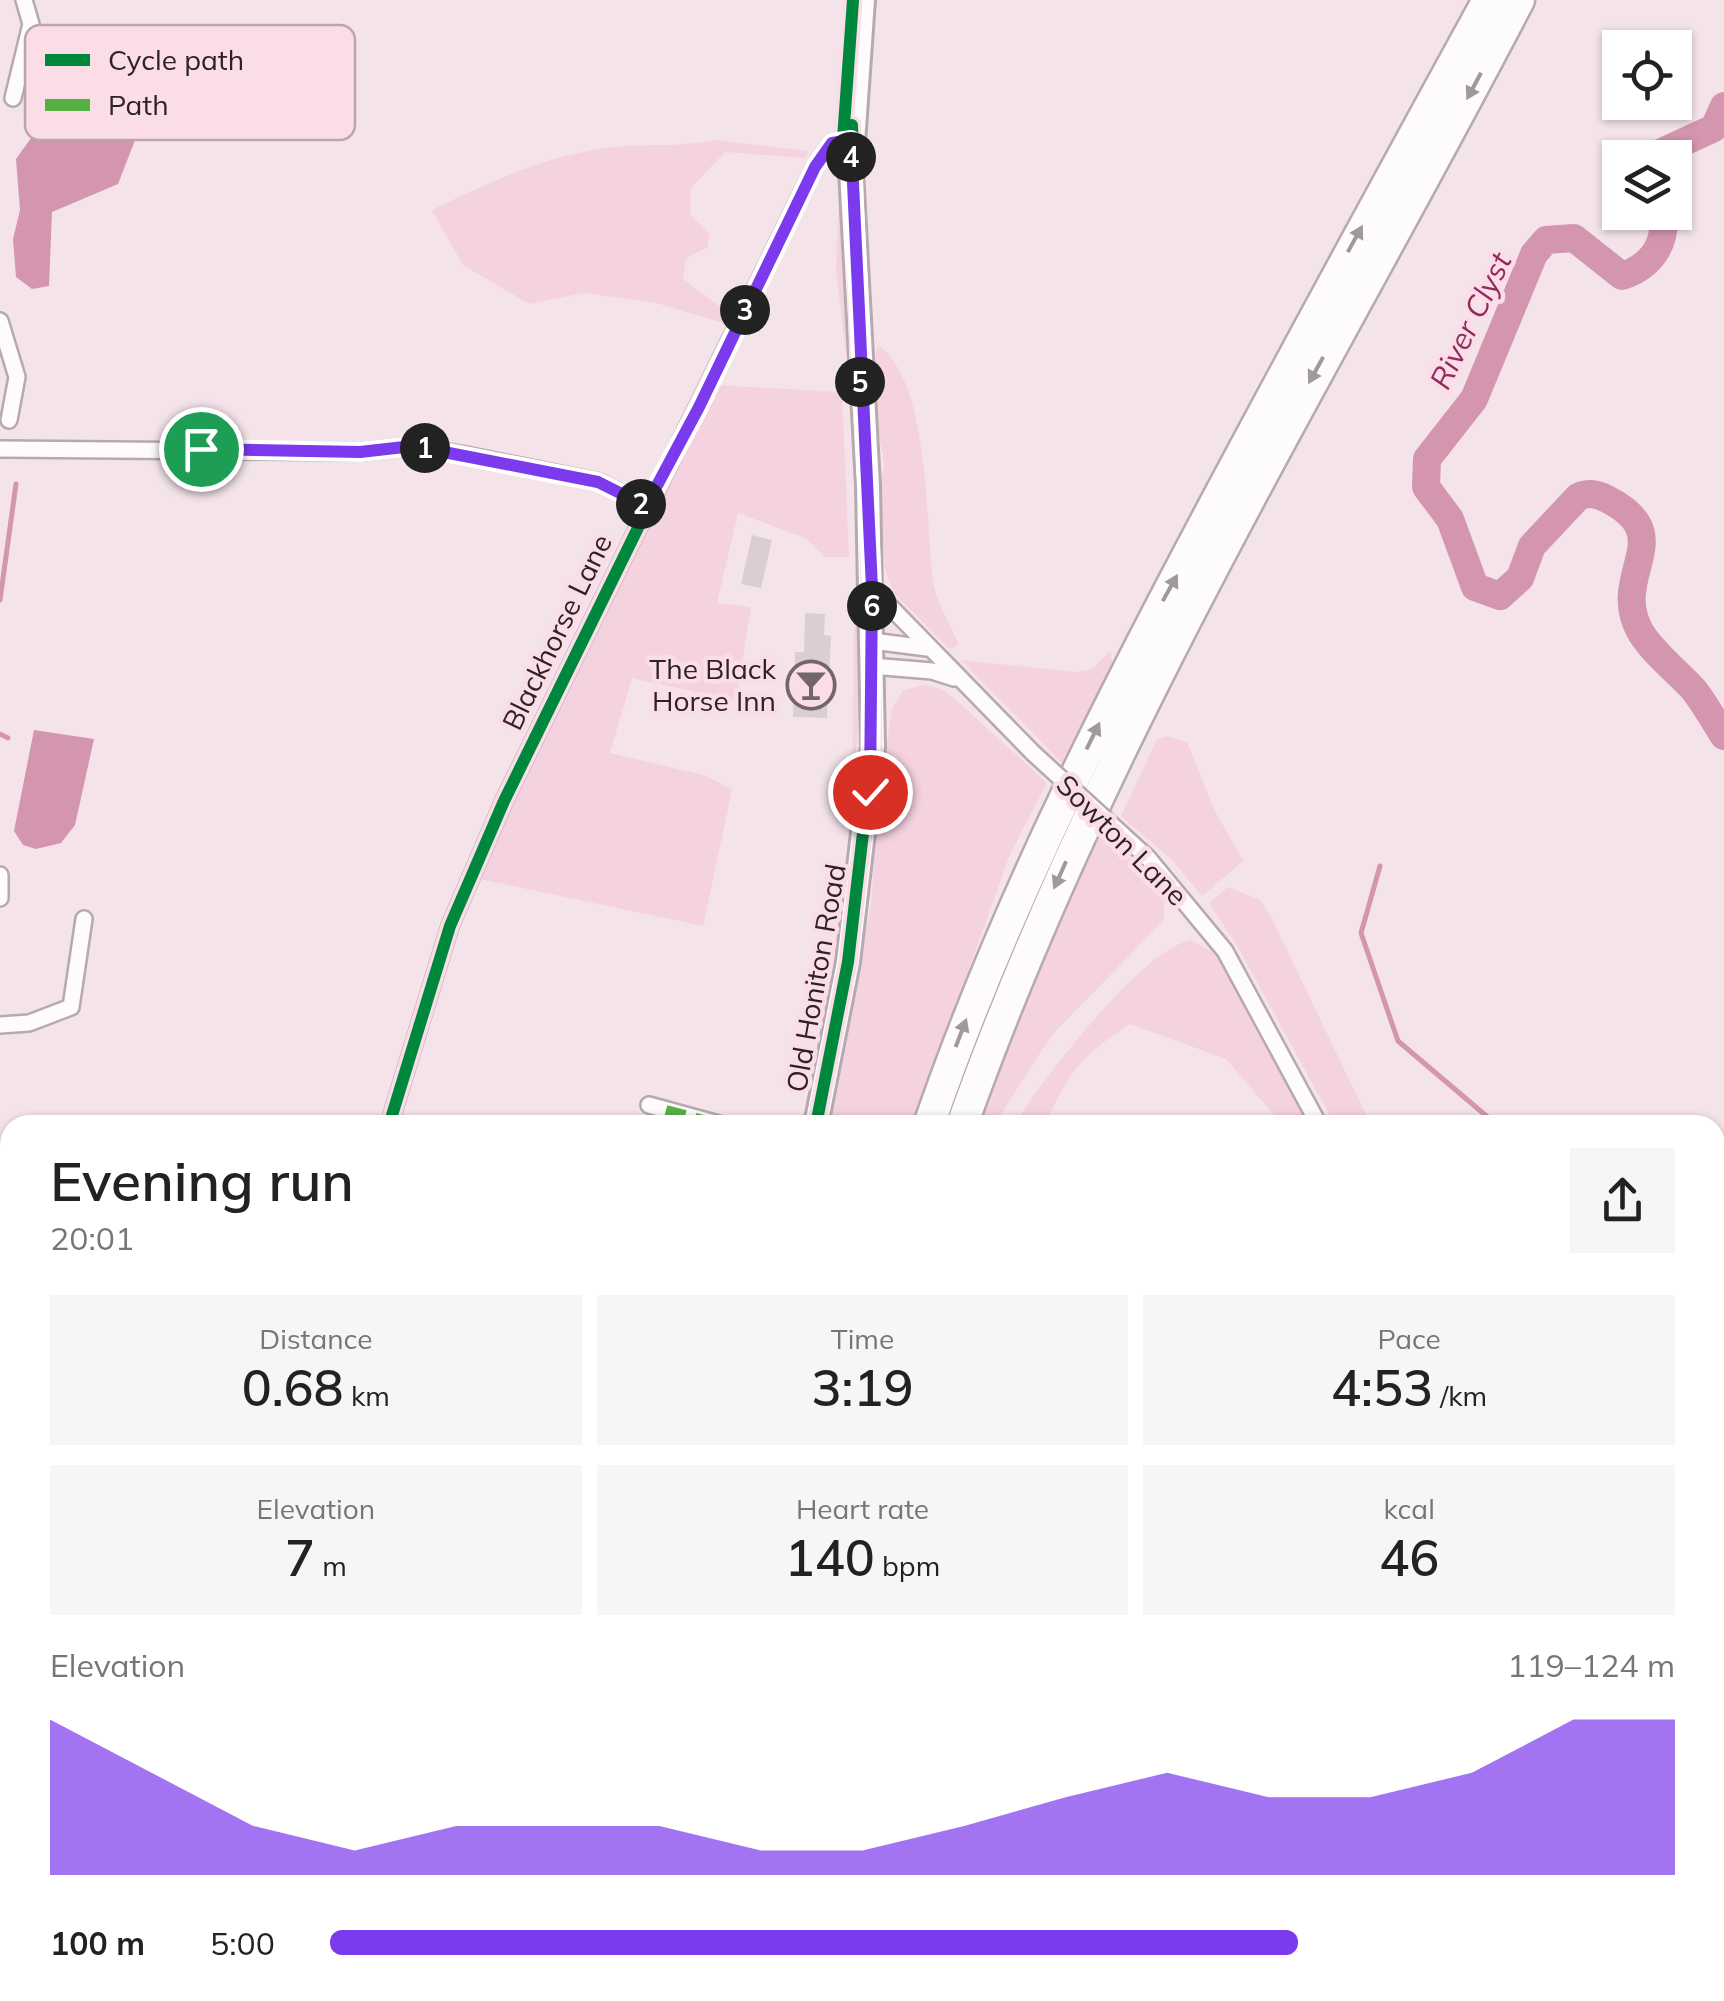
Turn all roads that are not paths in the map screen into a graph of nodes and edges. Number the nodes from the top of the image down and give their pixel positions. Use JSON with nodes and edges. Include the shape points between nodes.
{"nodes":[{"id":1,"x":24,"y":0,"type":"edge"},
{"id":2,"x":863,"y":0,"type":"edge"},
{"id":3,"x":1488,"y":0,"type":"edge"},
{"id":4,"x":1519,"y":0,"type":"edge"},
{"id":5,"x":31,"y":25,"type":"edge"},
{"id":6,"x":25,"y":47,"type":"edge"},
{"id":7,"x":12,"y":98,"type":"dead end"},
{"id":8,"x":851,"y":140,"type":"junction"},
{"id":9,"x":0,"y":321,"type":"edge"},
{"id":10,"x":9,"y":420,"type":"dead end"},
{"id":11,"x":0,"y":449,"type":"edge"},
{"id":12,"x":646,"y":506,"type":"junction"},
{"id":13,"x":872,"y":588,"type":"junction"},
{"id":14,"x":872,"y":641,"type":"junction"},
{"id":15,"x":928,"y":648,"type":"junction"},
{"id":16,"x":872,"y":666,"type":"junction"},
{"id":17,"x":957,"y":680,"type":"junction"},
{"id":18,"x":0,"y":875,"type":"edge"},
{"id":19,"x":0,"y":898,"type":"edge"},
{"id":20,"x":84,"y":920,"type":"dead end"},
{"id":21,"x":0,"y":1025,"type":"edge"},
{"id":22,"x":649,"y":1105,"type":"dead end"},
{"id":23,"x":392,"y":1115,"type":"edge"},
{"id":24,"x":686,"y":1115,"type":"edge"},
{"id":25,"x":818,"y":1115,"type":"edge"},
{"id":26,"x":933,"y":1115,"type":"edge"},
{"id":27,"x":966,"y":1115,"type":"edge"},
{"id":28,"x":1314,"y":1115,"type":"edge"}],
"edges":[{"from":1,"to":5,"type":"street"},
{"from":2,"to":8,"type":"street","name":"Old Honiton Road"},
{"from":26,"to":3,"type":"highway","one_way":true,"via":[[996,943],[1123,674]]},
{"from":4,"to":27,"type":"highway","one_way":true,"via":[[1146,692],[1057,881]]},
{"from":6,"to":7,"type":"street"},
{"from":8,"to":12,"type":"street","name":"Blackhorse Lane","via":[[832,143],[815,167]]},
{"from":8,"to":13,"type":"street","name":"Old Honiton Road"},
{"from":9,"to":10,"type":"street","via":[[17,378]]},
{"from":11,"to":12,"type":"street","via":[[360,452],[413,446],[598,482]]},
{"from":12,"to":23,"type":"street","name":"Blackhorse Lane","via":[[462,896]]},
{"from":13,"to":14,"type":"street","name":"Old Honiton Road"},
{"from":13,"to":15,"type":"street","name":"Sowton Lane"},
{"from":14,"to":15,"type":"street"},
{"from":14,"to":16,"type":"street","name":"Old Honiton Road"},
{"from":15,"to":17,"type":"street","name":"Sowton Lane"},
{"from":16,"to":17,"type":"street"},
{"from":16,"to":25,"type":"street","name":"Old Honiton Road","via":[[870,792],[848,962]]},
{"from":17,"to":28,"type":"street","name":"Sowton Lane","bridge":true,"via":[[1148,858],[1225,951]]},
{"from":18,"to":19,"type":"street"},
{"from":20,"to":21,"type":"street","via":[[70,1007],[29,1024]]},
{"from":22,"to":24,"type":"street"}]}
